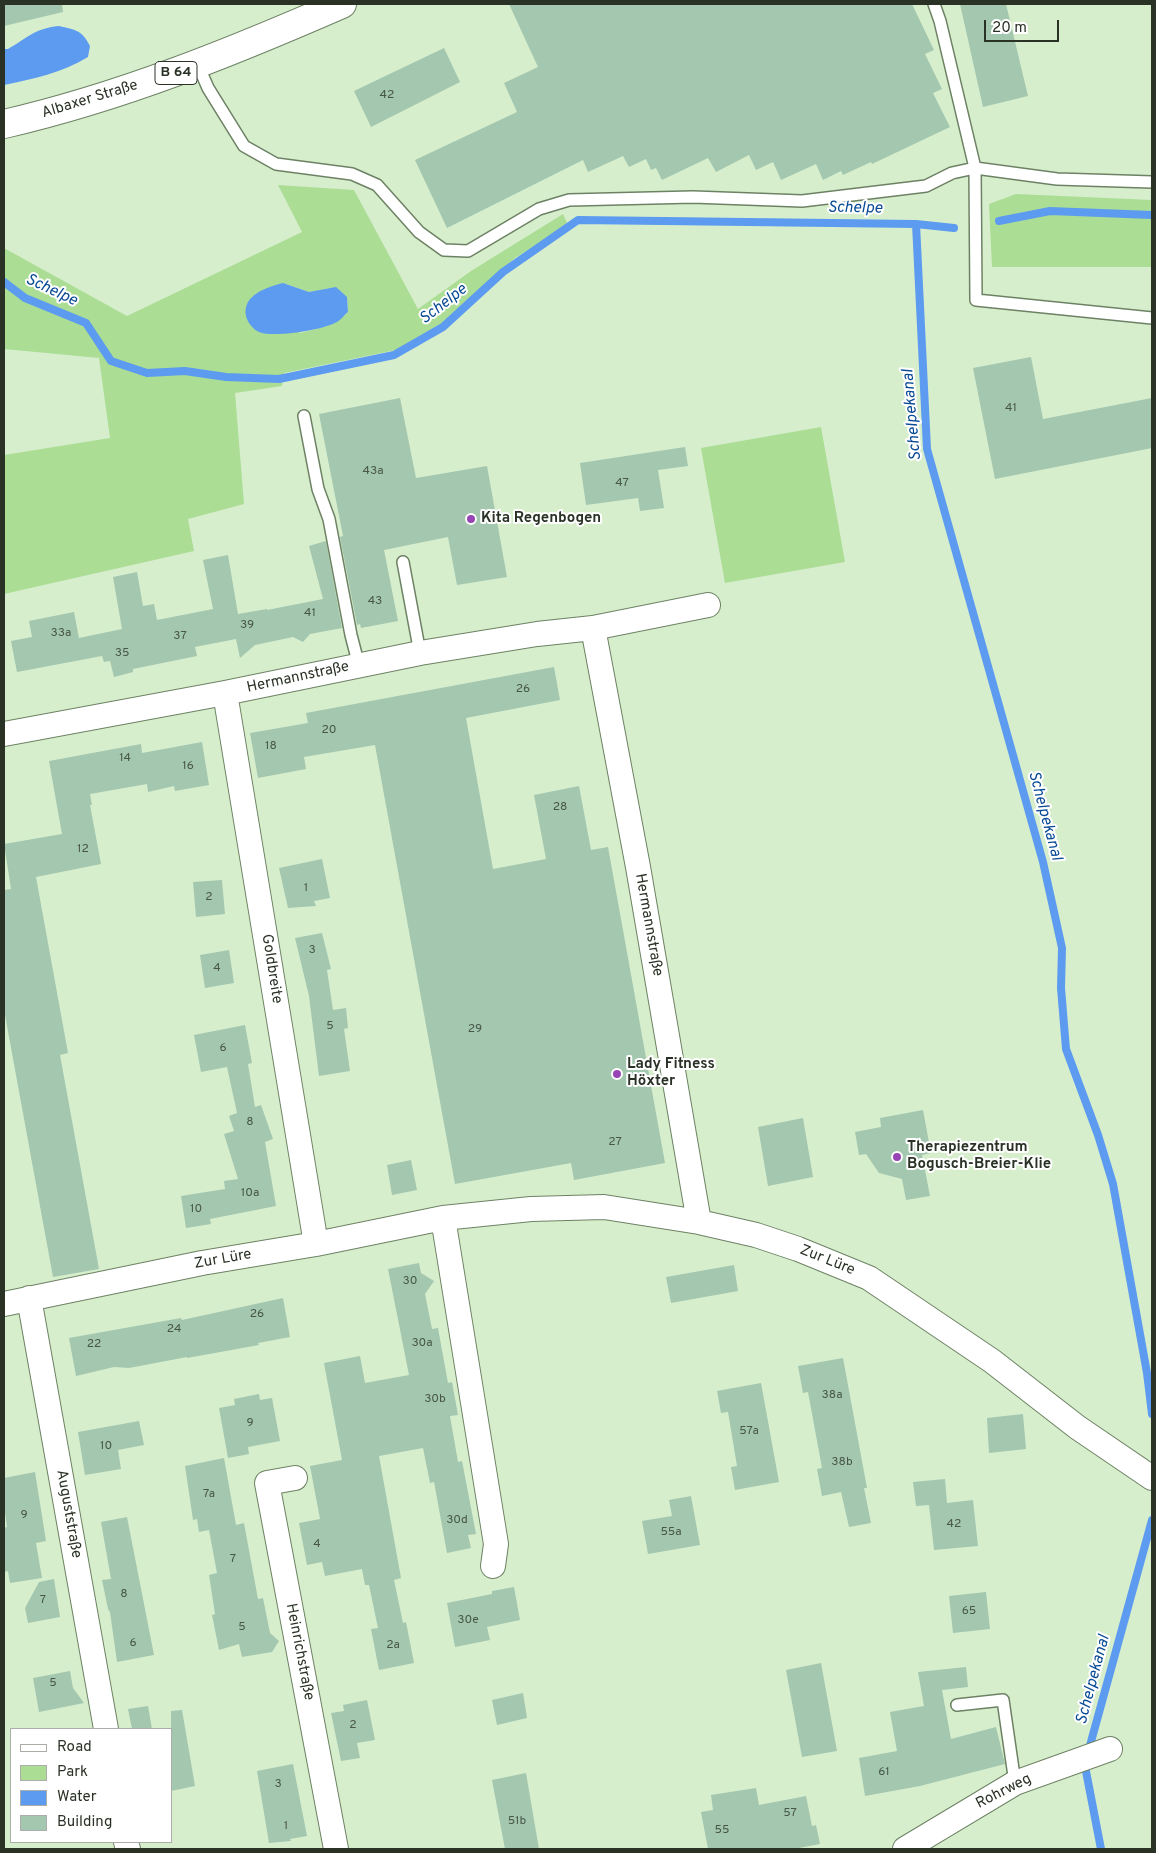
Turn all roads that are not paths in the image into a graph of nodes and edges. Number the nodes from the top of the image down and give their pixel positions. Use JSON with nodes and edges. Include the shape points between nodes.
{"nodes":[{"id":1,"x":342,"y":4,"type":"edge"},
{"id":2,"x":934,"y":4,"type":"edge"},
{"id":3,"x":198,"y":65,"type":"junction"},
{"id":4,"x":4,"y":124,"type":"edge"},
{"id":5,"x":976,"y":168,"type":"junction"},
{"id":6,"x":1152,"y":182,"type":"edge"},
{"id":7,"x":1152,"y":318,"type":"edge"},
{"id":8,"x":304,"y":416,"type":"dead end"},
{"id":9,"x":403,"y":562,"type":"dead end"},
{"id":10,"x":708,"y":605,"type":"dead end"},
{"id":11,"x":593,"y":628,"type":"junction"},
{"id":12,"x":420,"y":653,"type":"junction"},
{"id":13,"x":359,"y":666,"type":"junction"},
{"id":14,"x":225,"y":693,"type":"junction"},
{"id":15,"x":4,"y":734,"type":"edge"},
{"id":16,"x":443,"y":1218,"type":"junction"},
{"id":17,"x":700,"y":1222,"type":"junction"},
{"id":18,"x":316,"y":1244,"type":"junction"},
{"id":19,"x":29,"y":1298,"type":"junction"},
{"id":20,"x":4,"y":1304,"type":"edge"},
{"id":21,"x":295,"y":1478,"type":"dead end"},
{"id":22,"x":1152,"y":1478,"type":"edge"},
{"id":23,"x":493,"y":1566,"type":"dead end"},
{"id":24,"x":957,"y":1705,"type":"dead end"},
{"id":25,"x":106,"y":1728,"type":"edge"},
{"id":26,"x":1110,"y":1749,"type":"dead end"},
{"id":27,"x":1015,"y":1783,"type":"junction"},
{"id":28,"x":336,"y":1849,"type":"edge"},
{"id":29,"x":905,"y":1849,"type":"edge"}],
"edges":[{"from":1,"to":3,"type":"main road","name":"Albaxer Straße","number":"B 64"},
{"from":2,"to":5,"type":"lane"},
{"from":3,"to":4,"type":"main road","name":"Albaxer Straße","number":"B 64","via":[[124,91]]},
{"from":3,"to":5,"type":"lane","via":[[208,88],[244,146],[276,164],[352,174],[377,185],[419,232],[444,250],[468,251],[539,209],[569,200],[694,197],[802,201],[926,186]]},
{"from":5,"to":6,"type":"lane","via":[[1057,180]]},
{"from":5,"to":7,"type":"lane","via":[[976,300]]},
{"from":8,"to":13,"type":"lane"},
{"from":9,"to":12,"type":"lane"},
{"from":10,"to":11,"type":"street","name":"Hermannstraße"},
{"from":11,"to":12,"type":"street","name":"Hermannstraße"},
{"from":11,"to":17,"type":"street","name":"Hermannstraße"},
{"from":12,"to":13,"type":"street","name":"Hermannstraße"},
{"from":13,"to":14,"type":"street","name":"Hermannstraße"},
{"from":14,"to":15,"type":"street","name":"Hermannstraße"},
{"from":14,"to":18,"type":"street","name":"Goldbreite"},
{"from":16,"to":17,"type":"street","name":"Zur Lüre","via":[[531,1209],[604,1207]]},
{"from":16,"to":18,"type":"street","name":"Zur Lüre"},
{"from":16,"to":23,"type":"street","via":[[496,1544]]},
{"from":17,"to":22,"type":"street","name":"Zur Lüre","via":[[756,1235],[870,1278],[992,1361],[1078,1427]]},
{"from":18,"to":19,"type":"street","name":"Zur Lüre"},
{"from":19,"to":20,"type":"street","name":"Zur Lüre"},
{"from":19,"to":25,"type":"street","name":"Auguststraße"},
{"from":21,"to":28,"type":"street","name":"Heinrichstraße","via":[[267,1483]]},
{"from":24,"to":27,"type":"lane","via":[[1003,1700]]},
{"from":26,"to":27,"type":"street","name":"Rohrweg"},
{"from":27,"to":29,"type":"street","name":"Rohrweg"}]}
